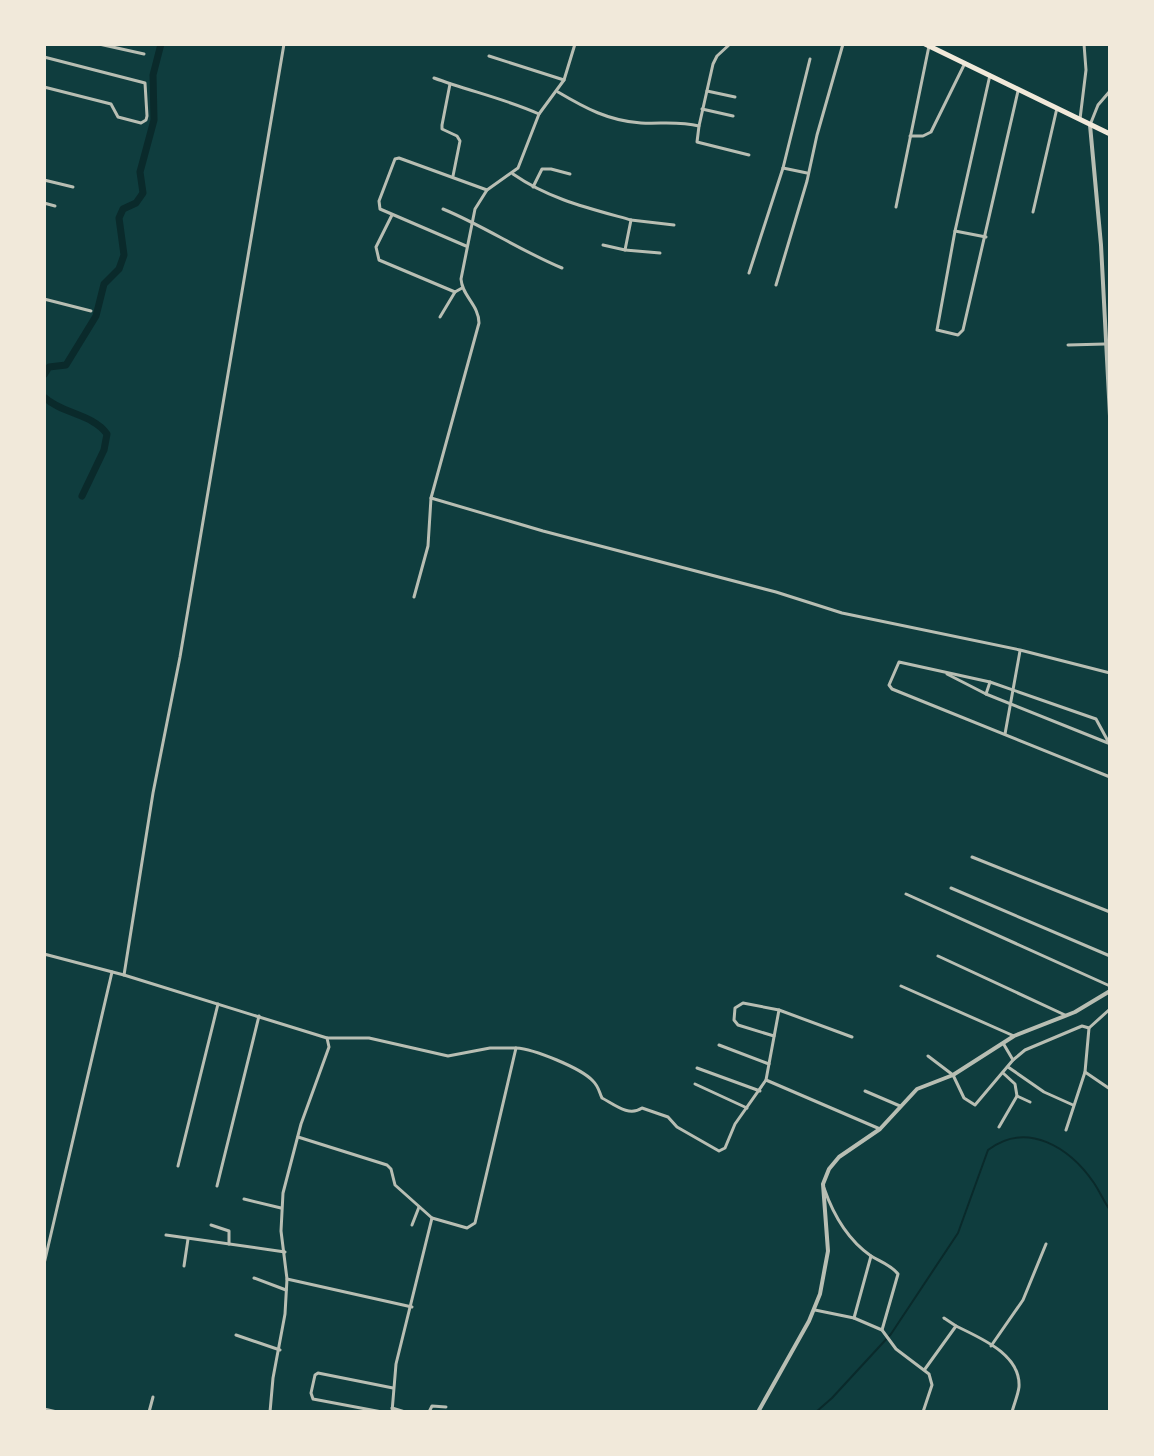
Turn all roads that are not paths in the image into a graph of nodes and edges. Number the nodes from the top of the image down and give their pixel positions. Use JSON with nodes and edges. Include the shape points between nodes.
{"nodes":[{"id":1,"x":99,"y":44,"type":"edge"},
{"id":2,"x":284,"y":44,"type":"edge"},
{"id":3,"x":575,"y":44,"type":"edge"},
{"id":4,"x":730,"y":44,"type":"edge"},
{"id":5,"x":843,"y":44,"type":"edge"},
{"id":6,"x":1084,"y":44,"type":"edge"},
{"id":7,"x":927,"y":45,"type":"edge"},
{"id":8,"x":144,"y":54,"type":"dead end"},
{"id":9,"x":489,"y":56,"type":"dead end"},
{"id":10,"x":44,"y":57,"type":"edge"},
{"id":11,"x":810,"y":59,"type":"dead end"},
{"id":12,"x":965,"y":63,"type":"junction"},
{"id":13,"x":990,"y":75,"type":"junction"},
{"id":14,"x":434,"y":78,"type":"dead end"},
{"id":15,"x":564,"y":80,"type":"junction"},
{"id":16,"x":450,"y":84,"type":"junction"},
{"id":17,"x":44,"y":87,"type":"edge"},
{"id":18,"x":1019,"y":89,"type":"junction"},
{"id":19,"x":707,"y":91,"type":"junction"},
{"id":20,"x":1110,"y":91,"type":"edge"},
{"id":21,"x":558,"y":92,"type":"junction"},
{"id":22,"x":735,"y":97,"type":"dead end"},
{"id":23,"x":1057,"y":108,"type":"junction"},
{"id":24,"x":702,"y":109,"type":"junction"},
{"id":25,"x":539,"y":114,"type":"junction"},
{"id":26,"x":733,"y":116,"type":"dead end"},
{"id":27,"x":1080,"y":119,"type":"junction"},
{"id":28,"x":1090,"y":125,"type":"junction"},
{"id":29,"x":699,"y":126,"type":"junction"},
{"id":30,"x":1110,"y":134,"type":"edge"},
{"id":31,"x":910,"y":136,"type":"junction"},
{"id":32,"x":749,"y":155,"type":"dead end"},
{"id":33,"x":783,"y":168,"type":"junction"},
{"id":34,"x":513,"y":174,"type":"junction"},
{"id":35,"x":570,"y":174,"type":"dead end"},
{"id":36,"x":808,"y":174,"type":"junction"},
{"id":37,"x":452,"y":177,"type":"junction"},
{"id":38,"x":44,"y":180,"type":"edge"},
{"id":39,"x":73,"y":187,"type":"dead end"},
{"id":40,"x":533,"y":187,"type":"junction"},
{"id":41,"x":487,"y":190,"type":"junction"},
{"id":42,"x":44,"y":203,"type":"edge"},
{"id":43,"x":55,"y":206,"type":"dead end"},
{"id":44,"x":896,"y":207,"type":"dead end"},
{"id":45,"x":443,"y":209,"type":"dead end"},
{"id":46,"x":1033,"y":212,"type":"dead end"},
{"id":47,"x":392,"y":214,"type":"junction"},
{"id":48,"x":631,"y":220,"type":"junction"},
{"id":49,"x":472,"y":222,"type":"junction"},
{"id":50,"x":674,"y":225,"type":"dead end"},
{"id":51,"x":955,"y":231,"type":"junction"},
{"id":52,"x":986,"y":237,"type":"junction"},
{"id":53,"x":603,"y":245,"type":"dead end"},
{"id":54,"x":466,"y":246,"type":"junction"},
{"id":55,"x":625,"y":250,"type":"junction"},
{"id":56,"x":660,"y":253,"type":"dead end"},
{"id":57,"x":562,"y":268,"type":"dead end"},
{"id":58,"x":749,"y":273,"type":"dead end"},
{"id":59,"x":776,"y":285,"type":"dead end"},
{"id":60,"x":462,"y":288,"type":"junction"},
{"id":61,"x":455,"y":292,"type":"junction"},
{"id":62,"x":44,"y":299,"type":"edge"},
{"id":63,"x":91,"y":311,"type":"dead end"},
{"id":64,"x":1107,"y":314,"type":"edge"},
{"id":65,"x":440,"y":317,"type":"dead end"},
{"id":66,"x":1105,"y":344,"type":"junction"},
{"id":67,"x":1068,"y":345,"type":"dead end"},
{"id":68,"x":1110,"y":416,"type":"edge"},
{"id":69,"x":431,"y":498,"type":"junction"},
{"id":70,"x":414,"y":597,"type":"dead end"},
{"id":71,"x":1020,"y":650,"type":"junction"},
{"id":72,"x":939,"y":671,"type":"junction"},
{"id":73,"x":1110,"y":673,"type":"edge"},
{"id":74,"x":990,"y":682,"type":"junction"},
{"id":75,"x":1012,"y":688,"type":"junction"},
{"id":76,"x":986,"y":694,"type":"junction"},
{"id":77,"x":1011,"y":703,"type":"junction"},
{"id":78,"x":1005,"y":734,"type":"junction"},
{"id":79,"x":1110,"y":744,"type":"edge"},
{"id":80,"x":1110,"y":777,"type":"edge"},
{"id":81,"x":972,"y":857,"type":"dead end"},
{"id":82,"x":951,"y":888,"type":"dead end"},
{"id":83,"x":906,"y":894,"type":"dead end"},
{"id":84,"x":1110,"y":912,"type":"edge"},
{"id":85,"x":44,"y":954,"type":"edge"},
{"id":86,"x":938,"y":956,"type":"dead end"},
{"id":87,"x":1110,"y":956,"type":"edge"},
{"id":88,"x":112,"y":972,"type":"junction"},
{"id":89,"x":124,"y":975,"type":"junction"},
{"id":90,"x":901,"y":986,"type":"dead end"},
{"id":91,"x":1110,"y":988,"type":"edge"},
{"id":92,"x":218,"y":1004,"type":"junction"},
{"id":93,"x":1110,"y":1009,"type":"edge"},
{"id":94,"x":779,"y":1010,"type":"junction"},
{"id":95,"x":1067,"y":1015,"type":"junction"},
{"id":96,"x":259,"y":1016,"type":"junction"},
{"id":97,"x":1089,"y":1028,"type":"junction"},
{"id":98,"x":774,"y":1036,"type":"junction"},
{"id":99,"x":1014,"y":1036,"type":"junction"},
{"id":100,"x":852,"y":1037,"type":"dead end"},
{"id":101,"x":327,"y":1038,"type":"junction"},
{"id":102,"x":719,"y":1045,"type":"dead end"},
{"id":103,"x":1004,"y":1045,"type":"junction"},
{"id":104,"x":516,"y":1048,"type":"junction"},
{"id":105,"x":928,"y":1056,"type":"dead end"},
{"id":106,"x":1013,"y":1060,"type":"junction"},
{"id":107,"x":769,"y":1064,"type":"junction"},
{"id":108,"x":1008,"y":1067,"type":"junction"},
{"id":109,"x":697,"y":1068,"type":"dead end"},
{"id":110,"x":1085,"y":1072,"type":"junction"},
{"id":111,"x":1003,"y":1073,"type":"junction"},
{"id":112,"x":954,"y":1076,"type":"junction"},
{"id":113,"x":766,"y":1080,"type":"junction"},
{"id":114,"x":695,"y":1084,"type":"dead end"},
{"id":115,"x":1110,"y":1089,"type":"edge"},
{"id":116,"x":760,"y":1091,"type":"junction"},
{"id":117,"x":865,"y":1091,"type":"dead end"},
{"id":118,"x":1017,"y":1096,"type":"junction"},
{"id":119,"x":1030,"y":1102,"type":"dead end"},
{"id":120,"x":900,"y":1106,"type":"junction"},
{"id":121,"x":1075,"y":1106,"type":"junction"},
{"id":122,"x":747,"y":1108,"type":"junction"},
{"id":123,"x":999,"y":1127,"type":"dead end"},
{"id":124,"x":880,"y":1129,"type":"junction"},
{"id":125,"x":1066,"y":1130,"type":"dead end"},
{"id":126,"x":298,"y":1137,"type":"junction"},
{"id":127,"x":178,"y":1166,"type":"dead end"},
{"id":128,"x":823,"y":1184,"type":"junction"},
{"id":129,"x":217,"y":1186,"type":"dead end"},
{"id":130,"x":244,"y":1199,"type":"dead end"},
{"id":131,"x":419,"y":1207,"type":"junction"},
{"id":132,"x":281,"y":1208,"type":"junction"},
{"id":133,"x":432,"y":1218,"type":"junction"},
{"id":134,"x":211,"y":1225,"type":"dead end"},
{"id":135,"x":412,"y":1225,"type":"dead end"},
{"id":136,"x":166,"y":1235,"type":"dead end"},
{"id":137,"x":188,"y":1239,"type":"junction"},
{"id":138,"x":229,"y":1244,"type":"junction"},
{"id":139,"x":1046,"y":1244,"type":"dead end"},
{"id":140,"x":285,"y":1252,"type":"junction"},
{"id":141,"x":871,"y":1256,"type":"junction"},
{"id":142,"x":44,"y":1264,"type":"edge"},
{"id":143,"x":184,"y":1266,"type":"dead end"},
{"id":144,"x":254,"y":1278,"type":"dead end"},
{"id":145,"x":287,"y":1279,"type":"junction"},
{"id":146,"x":286,"y":1290,"type":"junction"},
{"id":147,"x":412,"y":1307,"type":"junction"},
{"id":148,"x":815,"y":1310,"type":"junction"},
{"id":149,"x":854,"y":1318,"type":"junction"},
{"id":150,"x":944,"y":1318,"type":"dead end"},
{"id":151,"x":956,"y":1326,"type":"junction"},
{"id":152,"x":883,"y":1331,"type":"junction"},
{"id":153,"x":236,"y":1335,"type":"dead end"},
{"id":154,"x":991,"y":1346,"type":"junction"},
{"id":155,"x":280,"y":1350,"type":"junction"},
{"id":156,"x":924,"y":1370,"type":"junction"},
{"id":157,"x":393,"y":1388,"type":"junction"},
{"id":158,"x":153,"y":1397,"type":"dead end"},
{"id":159,"x":446,"y":1407,"type":"dead end"},
{"id":160,"x":44,"y":1409,"type":"edge"},
{"id":161,"x":392,"y":1410,"type":"edge"},
{"id":162,"x":57,"y":1412,"type":"edge"},
{"id":163,"x":149,"y":1412,"type":"edge"},
{"id":164,"x":270,"y":1412,"type":"edge"},
{"id":165,"x":382,"y":1412,"type":"edge"},
{"id":166,"x":405,"y":1412,"type":"edge"},
{"id":167,"x":429,"y":1412,"type":"edge"},
{"id":168,"x":758,"y":1412,"type":"edge"},
{"id":169,"x":923,"y":1412,"type":"edge"},
{"id":170,"x":1012,"y":1412,"type":"edge"}],
"edges":[{"from":1,"to":8,"type":"street"},
{"from":2,"to":89,"type":"street"},
{"from":3,"to":15,"type":"street"},
{"from":4,"to":19,"type":"street","via":[[713,64]]},
{"from":5,"to":36,"type":"street"},
{"from":6,"to":27,"type":"street"},
{"from":7,"to":12,"type":"highway"},
{"from":7,"to":31,"type":"street"},
{"from":9,"to":15,"type":"street"},
{"from":10,"to":17,"type":"street","via":[[145,83],[146,120],[118,117],[111,104]]},
{"from":11,"to":33,"type":"street"},
{"from":12,"to":13,"type":"highway"},
{"from":12,"to":31,"type":"street","via":[[931,132]]},
{"from":13,"to":18,"type":"highway"},
{"from":13,"to":51,"type":"street"},
{"from":14,"to":16,"type":"street"},
{"from":15,"to":21,"type":"street"},
{"from":16,"to":25,"type":"street"},
{"from":16,"to":37,"type":"street","via":[[442,129],[460,141]]},
{"from":18,"to":23,"type":"highway"},
{"from":18,"to":52,"type":"street"},
{"from":19,"to":22,"type":"street"},
{"from":19,"to":24,"type":"street"},
{"from":20,"to":28,"type":"street"},
{"from":21,"to":25,"type":"street"},
{"from":21,"to":29,"type":"street","via":[[614,120]]},
{"from":23,"to":27,"type":"highway"},
{"from":23,"to":46,"type":"street"},
{"from":24,"to":26,"type":"street"},
{"from":24,"to":29,"type":"street"},
{"from":25,"to":34,"type":"street"},
{"from":27,"to":28,"type":"highway"},
{"from":28,"to":30,"type":"highway"},
{"from":28,"to":64,"type":"street"},
{"from":29,"to":32,"type":"street","via":[[697,142]]},
{"from":31,"to":44,"type":"street"},
{"from":33,"to":36,"type":"street"},
{"from":33,"to":58,"type":"street"},
{"from":34,"to":40,"type":"street"},
{"from":34,"to":41,"type":"street"},
{"from":35,"to":40,"type":"street","via":[[543,169]]},
{"from":36,"to":59,"type":"street"},
{"from":37,"to":41,"type":"street"},
{"from":37,"to":47,"type":"street","via":[[396,158],[379,205]]},
{"from":38,"to":39,"type":"street"},
{"from":40,"to":48,"type":"street"},
{"from":41,"to":49,"type":"street"},
{"from":42,"to":43,"type":"street"},
{"from":45,"to":49,"type":"street"},
{"from":47,"to":54,"type":"street"},
{"from":47,"to":61,"type":"street","via":[[376,247],[379,260]]},
{"from":48,"to":50,"type":"street"},
{"from":48,"to":55,"type":"street"},
{"from":49,"to":54,"type":"street"},
{"from":49,"to":57,"type":"street"},
{"from":51,"to":52,"type":"street"},
{"from":51,"to":52,"type":"street","via":[[936,327],[958,335]]},
{"from":53,"to":55,"type":"street"},
{"from":54,"to":60,"type":"street"},
{"from":55,"to":56,"type":"street"},
{"from":60,"to":61,"type":"street"},
{"from":60,"to":69,"type":"street","via":[[478,312],[478,329]]},
{"from":61,"to":65,"type":"street"},
{"from":62,"to":63,"type":"street"},
{"from":64,"to":66,"type":"street"},
{"from":66,"to":67,"type":"street"},
{"from":66,"to":68,"type":"street"},
{"from":69,"to":70,"type":"street","via":[[428,546]]},
{"from":69,"to":71,"type":"street","via":[[842,613]]},
{"from":71,"to":73,"type":"street"},
{"from":71,"to":75,"type":"street"},
{"from":72,"to":74,"type":"street"},
{"from":72,"to":76,"type":"street"},
{"from":72,"to":78,"type":"street","via":[[899,662],[889,685]]},
{"from":74,"to":75,"type":"street"},
{"from":74,"to":76,"type":"street"},
{"from":75,"to":77,"type":"street"},
{"from":75,"to":79,"type":"street","via":[[1096,719]]},
{"from":76,"to":77,"type":"street"},
{"from":77,"to":78,"type":"street"},
{"from":77,"to":79,"type":"street"},
{"from":78,"to":80,"type":"street"},
{"from":81,"to":84,"type":"street"},
{"from":82,"to":87,"type":"street"},
{"from":83,"to":91,"type":"street"},
{"from":85,"to":88,"type":"street"},
{"from":86,"to":95,"type":"street"},
{"from":88,"to":89,"type":"street"},
{"from":88,"to":142,"type":"street"},
{"from":89,"to":92,"type":"street"},
{"from":90,"to":99,"type":"street"},
{"from":91,"to":95,"type":"street"},
{"from":92,"to":96,"type":"street"},
{"from":92,"to":127,"type":"street"},
{"from":93,"to":97,"type":"street"},
{"from":94,"to":98,"type":"street"},
{"from":94,"to":98,"type":"street","via":[[743,1003],[735,1008],[738,1025]]},
{"from":94,"to":100,"type":"street"},
{"from":95,"to":99,"type":"street"},
{"from":96,"to":101,"type":"street"},
{"from":96,"to":129,"type":"street"},
{"from":97,"to":106,"type":"street","via":[[1061,1034]]},
{"from":97,"to":110,"type":"street"},
{"from":98,"to":107,"type":"street"},
{"from":99,"to":103,"type":"street"},
{"from":101,"to":104,"type":"street","via":[[369,1038],[448,1056]]},
{"from":101,"to":126,"type":"street","via":[[329,1047]]},
{"from":102,"to":107,"type":"street"},
{"from":103,"to":106,"type":"street"},
{"from":103,"to":112,"type":"street"},
{"from":104,"to":122,"type":"street","via":[[584,1073],[602,1098],[629,1112],[642,1108],[668,1117],[719,1151]]},
{"from":104,"to":133,"type":"street","via":[[475,1223],[467,1228]]},
{"from":105,"to":112,"type":"street"},
{"from":106,"to":108,"type":"street"},
{"from":107,"to":113,"type":"street"},
{"from":108,"to":111,"type":"street"},
{"from":108,"to":121,"type":"street"},
{"from":109,"to":116,"type":"street"},
{"from":110,"to":115,"type":"street"},
{"from":110,"to":121,"type":"street"},
{"from":111,"to":112,"type":"street","via":[[975,1105],[964,1098]]},
{"from":111,"to":118,"type":"street","via":[[1015,1084]]},
{"from":112,"to":120,"type":"street","via":[[917,1089]]},
{"from":113,"to":116,"type":"street"},
{"from":113,"to":124,"type":"street"},
{"from":114,"to":122,"type":"street"},
{"from":116,"to":122,"type":"street"},
{"from":117,"to":120,"type":"street"},
{"from":118,"to":119,"type":"street"},
{"from":118,"to":123,"type":"street"},
{"from":120,"to":124,"type":"street"},
{"from":121,"to":125,"type":"street"},
{"from":124,"to":128,"type":"street","via":[[839,1157]]},
{"from":126,"to":131,"type":"street","via":[[387,1165],[395,1185]]},
{"from":126,"to":132,"type":"street"},
{"from":128,"to":141,"type":"street","via":[[847,1234]]},
{"from":128,"to":148,"type":"street","via":[[828,1251]]},
{"from":130,"to":132,"type":"street"},
{"from":131,"to":133,"type":"street"},
{"from":131,"to":135,"type":"street"},
{"from":132,"to":140,"type":"street"},
{"from":133,"to":147,"type":"street"},
{"from":134,"to":138,"type":"street","via":[[229,1231]]},
{"from":136,"to":137,"type":"street"},
{"from":137,"to":138,"type":"street"},
{"from":137,"to":143,"type":"street"},
{"from":138,"to":140,"type":"street"},
{"from":139,"to":154,"type":"street","via":[[1023,1300]]},
{"from":140,"to":145,"type":"street"},
{"from":141,"to":149,"type":"street"},
{"from":141,"to":152,"type":"street","via":[[898,1274]]},
{"from":144,"to":146,"type":"street"},
{"from":145,"to":146,"type":"street"},
{"from":145,"to":147,"type":"street"},
{"from":146,"to":155,"type":"street"},
{"from":147,"to":157,"type":"street"},
{"from":148,"to":149,"type":"street"},
{"from":148,"to":168,"type":"street"},
{"from":149,"to":152,"type":"street"},
{"from":150,"to":151,"type":"street"},
{"from":151,"to":154,"type":"street"},
{"from":151,"to":156,"type":"street"},
{"from":152,"to":156,"type":"street","via":[[896,1349]]},
{"from":153,"to":155,"type":"street"},
{"from":154,"to":170,"type":"street","via":[[1011,1361],[1018,1375]]},
{"from":155,"to":164,"type":"street"},
{"from":156,"to":169,"type":"street","via":[[932,1378]]},
{"from":157,"to":161,"type":"street"},
{"from":157,"to":165,"type":"street","via":[[315,1375],[313,1399]]},
{"from":158,"to":163,"type":"street"},
{"from":159,"to":167,"type":"street","via":[[432,1406]]},
{"from":160,"to":162,"type":"street"},
{"from":161,"to":166,"type":"street"}]}
